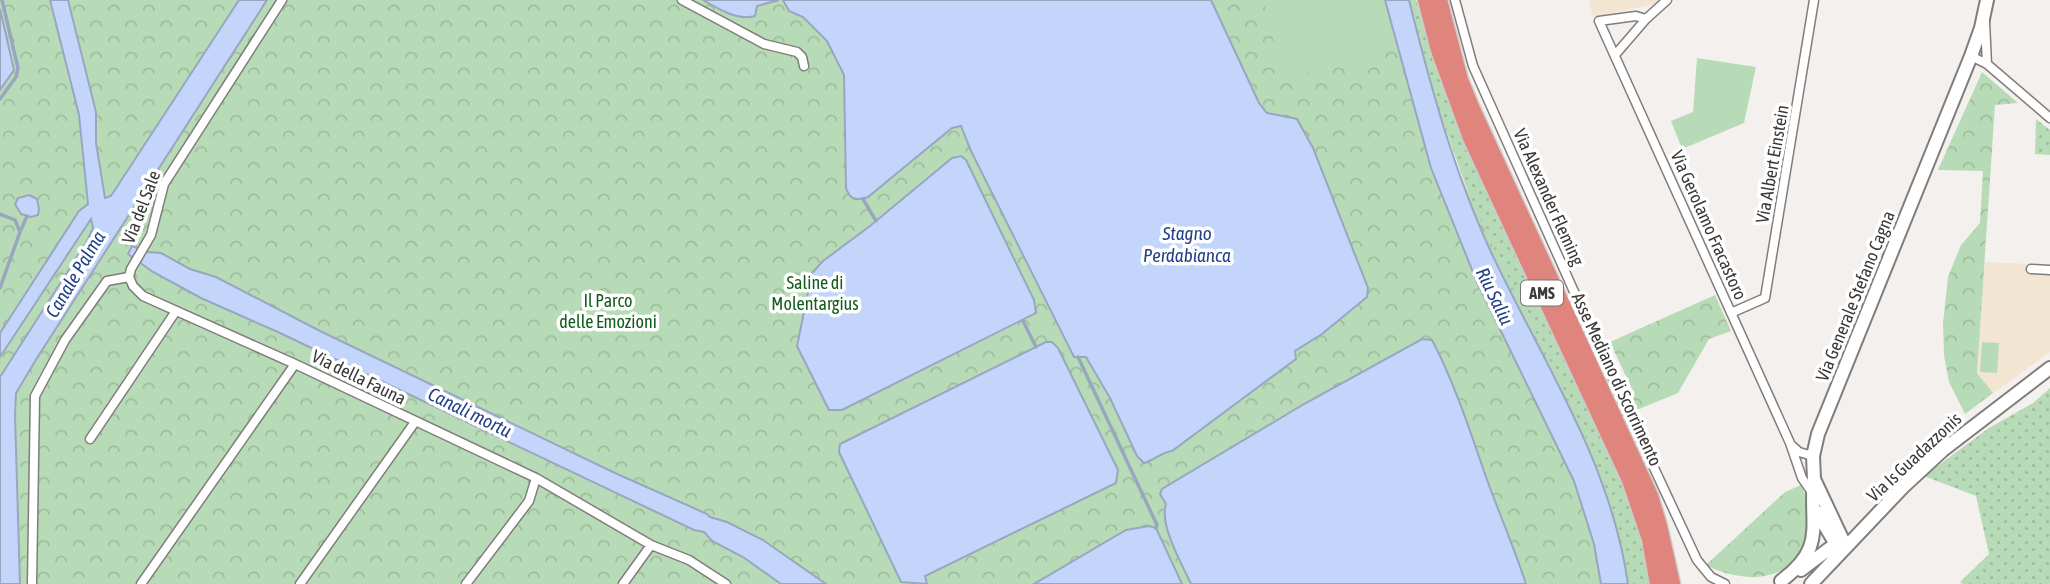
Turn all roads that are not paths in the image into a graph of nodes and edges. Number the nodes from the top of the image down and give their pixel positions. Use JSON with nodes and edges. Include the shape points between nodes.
{"nodes":[{"id":1,"x":282,"y":0,"type":"edge"},
{"id":2,"x":682,"y":0,"type":"edge"},
{"id":3,"x":1426,"y":0,"type":"edge"},
{"id":4,"x":1439,"y":0,"type":"edge"},
{"id":5,"x":1455,"y":0,"type":"edge"},
{"id":6,"x":1667,"y":0,"type":"edge"},
{"id":7,"x":1814,"y":0,"type":"edge"},
{"id":8,"x":1986,"y":5,"type":"edge"},
{"id":9,"x":1646,"y":19,"type":"junction"},
{"id":10,"x":1615,"y":55,"type":"junction"},
{"id":11,"x":1971,"y":56,"type":"junction"},
{"id":12,"x":1987,"y":64,"type":"junction"},
{"id":13,"x":804,"y":66,"type":"dead end"},
{"id":14,"x":2049,"y":116,"type":"edge"},
{"id":15,"x":2031,"y":269,"type":"dead end"},
{"id":16,"x":2050,"y":270,"type":"edge"},
{"id":17,"x":129,"y":277,"type":"junction"},
{"id":18,"x":176,"y":311,"type":"junction"},
{"id":19,"x":1731,"y":313,"type":"junction"},
{"id":20,"x":295,"y":364,"type":"junction"},
{"id":21,"x":2050,"y":368,"type":"edge"},
{"id":22,"x":415,"y":422,"type":"junction"},
{"id":23,"x":90,"y":439,"type":"dead end"},
{"id":24,"x":1790,"y":443,"type":"junction"},
{"id":25,"x":1813,"y":456,"type":"junction"},
{"id":26,"x":536,"y":478,"type":"junction"},
{"id":27,"x":1814,"y":479,"type":"junction"},
{"id":28,"x":1812,"y":494,"type":"junction"},
{"id":29,"x":1815,"y":510,"type":"junction"},
{"id":30,"x":650,"y":545,"type":"junction"},
{"id":31,"x":1846,"y":547,"type":"junction"},
{"id":32,"x":32,"y":580,"type":"edge"},
{"id":33,"x":1778,"y":583,"type":"edge"},
{"id":34,"x":43,"y":584,"type":"edge"},
{"id":35,"x":141,"y":584,"type":"edge"},
{"id":36,"x":300,"y":584,"type":"edge"},
{"id":37,"x":466,"y":584,"type":"edge"},
{"id":38,"x":623,"y":584,"type":"edge"},
{"id":39,"x":726,"y":584,"type":"edge"},
{"id":40,"x":1658,"y":584,"type":"edge"},
{"id":41,"x":1672,"y":584,"type":"edge"},
{"id":42,"x":1725,"y":584,"type":"edge"},
{"id":43,"x":1811,"y":584,"type":"edge"}],
"edges":[{"from":1,"to":17,"type":"street","name":"Via del Sale","via":[[163,184],[151,235]]},
{"from":2,"to":13,"type":"street","via":[[764,44],[797,52]]},
{"from":3,"to":40,"type":"highway","name":"Asse Mediano di Scorrimento","number":"AMS","via":[[1471,138],[1641,507]]},
{"from":4,"to":41,"type":"highway","name":"Asse Mediano di Scorrimento","number":"AMS","via":[[1471,107],[1650,496]]},
{"from":5,"to":42,"type":"street","name":"Via Alexander Fleming","via":[[1473,66],[1627,410],[1698,559],[1706,572]]},
{"from":6,"to":9,"type":"street"},
{"from":7,"to":19,"type":"street","name":"Via Albert Einstein","via":[[1765,298]]},
{"from":8,"to":11,"type":"street","name":"Via Generale Stefano Cagna"},
{"from":8,"to":12,"type":"street","name":"Via Generale Stefano Cagna"},
{"from":9,"to":10,"type":"street"},
{"from":9,"to":10,"type":"street","name":"Via Gerolamo Fracastoro","via":[[1599,21]]},
{"from":10,"to":19,"type":"street","name":"Via Gerolamo Fracastoro"},
{"from":11,"to":12,"type":"street"},
{"from":11,"to":25,"type":"street","name":"Via Generale Stefano Cagna"},
{"from":12,"to":14,"type":"street"},
{"from":15,"to":16,"type":"street"},
{"from":17,"to":18,"type":"street","name":"Via della Fauna","via":[[144,296]]},
{"from":17,"to":32,"type":"street","via":[[107,281],[65,340],[35,396]]},
{"from":18,"to":20,"type":"street","name":"Via della Fauna"},
{"from":18,"to":23,"type":"street"},
{"from":19,"to":24,"type":"street","name":"Via Gerolamo Fracastoro"},
{"from":20,"to":22,"type":"street","name":"Via della Fauna"},
{"from":20,"to":35,"type":"street"},
{"from":21,"to":31,"type":"street","name":"Via Is Guadazzonis","via":[[1943,450]]},
{"from":22,"to":26,"type":"street","name":"Via della Fauna"},
{"from":22,"to":36,"type":"street"},
{"from":24,"to":25,"type":"street"},
{"from":24,"to":28,"type":"street","name":"Via Gerolamo Fracastoro"},
{"from":25,"to":27,"type":"street","name":"Via Generale Stefano Cagna"},
{"from":26,"to":30,"type":"street","name":"Via della Fauna"},
{"from":26,"to":37,"type":"street","via":[[529,501]]},
{"from":27,"to":28,"type":"street"},
{"from":27,"to":31,"type":"street","name":"Via Generale Stefano Cagna"},
{"from":28,"to":29,"type":"street"},
{"from":29,"to":31,"type":"street","via":[[1834,541]]},
{"from":29,"to":33,"type":"street","via":[[1810,549],[1796,569]]},
{"from":30,"to":38,"type":"street"},
{"from":30,"to":39,"type":"street","name":"Via della Fauna","via":[[689,560]]},
{"from":31,"to":33,"type":"street","via":[[1826,550]]},
{"from":31,"to":43,"type":"street","name":"Via Is Guadazzonis"},
{"from":32,"to":34,"type":"street"}]}
